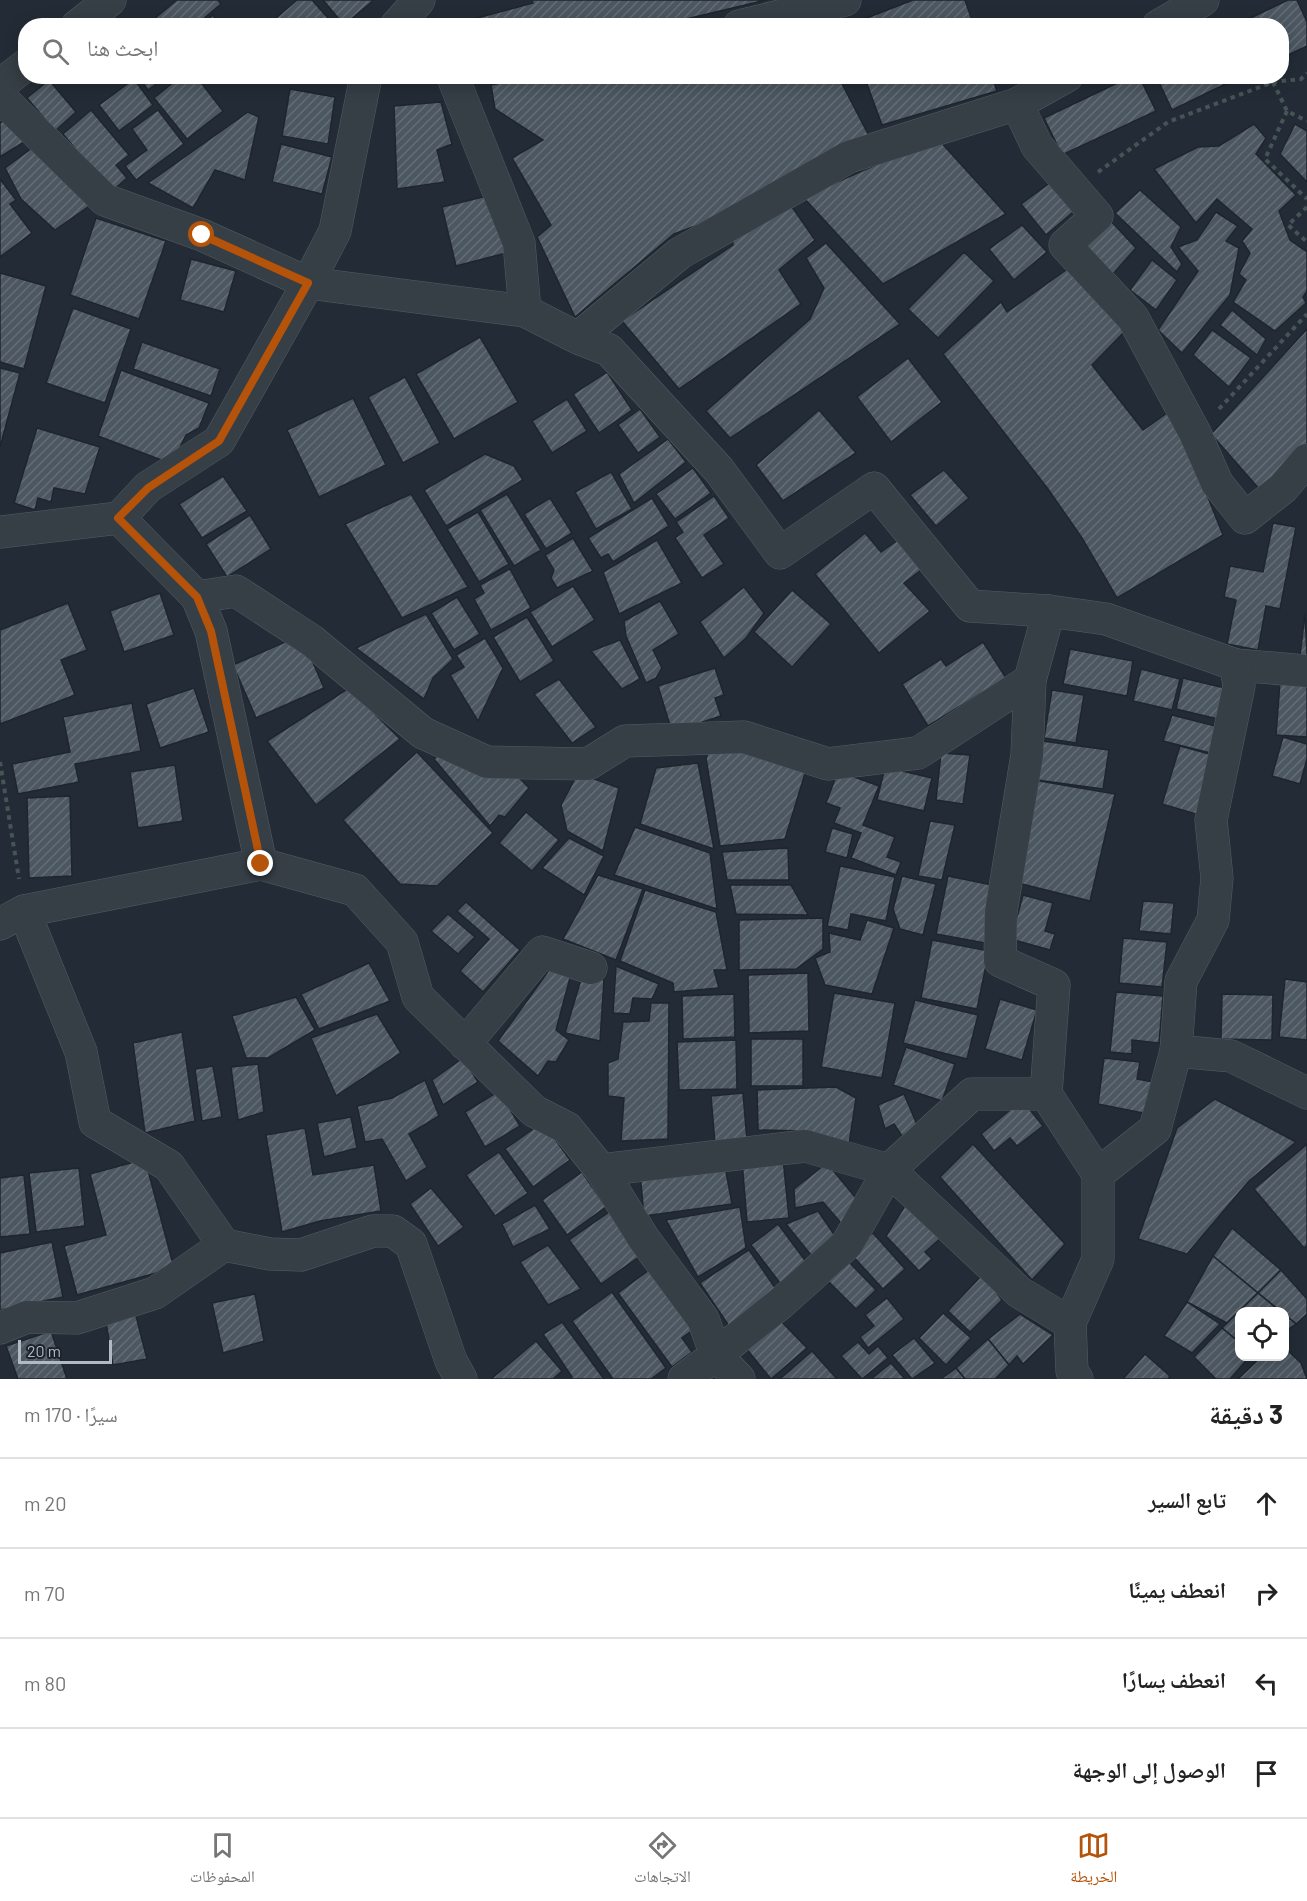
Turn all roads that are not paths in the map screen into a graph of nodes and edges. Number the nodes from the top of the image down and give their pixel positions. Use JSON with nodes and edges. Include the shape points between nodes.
{"nodes":[{"id":1,"x":110,"y":0,"type":"edge"},
{"id":2,"x":419,"y":0,"type":"edge"},
{"id":3,"x":845,"y":0,"type":"edge"},
{"id":4,"x":1203,"y":0,"type":"edge"},
{"id":5,"x":87,"y":18,"type":"edge"},
{"id":6,"x":403,"y":18,"type":"edge"},
{"id":7,"x":772,"y":18,"type":"edge"},
{"id":8,"x":1172,"y":18,"type":"edge"},
{"id":9,"x":18,"y":72,"type":"edge"},
{"id":10,"x":364,"y":84,"type":"edge"},
{"id":11,"x":460,"y":84,"type":"edge"},
{"id":12,"x":1053,"y":84,"type":"edge"},
{"id":13,"x":0,"y":85,"type":"edge"},
{"id":14,"x":0,"y":97,"type":"edge"},
{"id":15,"x":1017,"y":104,"type":"junction"},
{"id":16,"x":308,"y":283,"type":"junction"},
{"id":17,"x":525,"y":311,"type":"junction"},
{"id":18,"x":578,"y":338,"type":"junction"},
{"id":19,"x":1307,"y":460,"type":"edge"},
{"id":20,"x":118,"y":518,"type":"junction"},
{"id":21,"x":0,"y":532,"type":"edge"},
{"id":22,"x":197,"y":597,"type":"junction"},
{"id":23,"x":1049,"y":611,"type":"junction"},
{"id":24,"x":1236,"y":665,"type":"junction"},
{"id":25,"x":1307,"y":671,"type":"edge"},
{"id":26,"x":1030,"y":680,"type":"junction"},
{"id":27,"x":261,"y":864,"type":"junction"},
{"id":28,"x":12,"y":917,"type":"edge"},
{"id":29,"x":591,"y":968,"type":"dead end"},
{"id":30,"x":465,"y":1044,"type":"junction"},
{"id":31,"x":1176,"y":1051,"type":"junction"},
{"id":32,"x":1307,"y":1093,"type":"edge"},
{"id":33,"x":1046,"y":1094,"type":"junction"},
{"id":34,"x":601,"y":1170,"type":"junction"},
{"id":35,"x":889,"y":1170,"type":"junction"},
{"id":36,"x":1098,"y":1174,"type":"junction"},
{"id":37,"x":224,"y":1245,"type":"junction"},
{"id":38,"x":1070,"y":1323,"type":"junction"},
{"id":39,"x":0,"y":1328,"type":"edge"},
{"id":40,"x":716,"y":1355,"type":"junction"},
{"id":41,"x":460,"y":1379,"type":"edge"},
{"id":42,"x":684,"y":1379,"type":"edge"},
{"id":43,"x":739,"y":1379,"type":"edge"},
{"id":44,"x":1077,"y":1379,"type":"edge"}],
"edges":[{"from":1,"to":5,"type":"street"},
{"from":2,"to":6,"type":"street"},
{"from":3,"to":7,"type":"street"},
{"from":4,"to":8,"type":"street"},
{"from":9,"to":13,"type":"street"},
{"from":10,"to":16,"type":"street","via":[[335,231]]},
{"from":11,"to":17,"type":"street","via":[[519,243]]},
{"from":12,"to":15,"type":"street"},
{"from":14,"to":16,"type":"street","via":[[105,200],[202,235]]},
{"from":15,"to":18,"type":"street","via":[[849,157],[680,254]]},
{"from":15,"to":19,"type":"street","via":[[1037,146],[1097,216],[1065,245],[1133,318],[1195,433],[1217,483],[1245,518],[1283,488]]},
{"from":16,"to":17,"type":"street"},
{"from":16,"to":20,"type":"street","via":[[219,441],[148,488]]},
{"from":17,"to":18,"type":"street"},
{"from":18,"to":23,"type":"street","via":[[609,350],[719,470],[780,553],[874,488],[970,606]]},
{"from":20,"to":21,"type":"street"},
{"from":20,"to":22,"type":"street"},
{"from":22,"to":26,"type":"street","via":[[236,591],[312,640],[423,733],[488,762],[588,764],[625,741],[744,736],[828,764],[918,753]]},
{"from":22,"to":27,"type":"street","via":[[211,631]]},
{"from":23,"to":24,"type":"street","via":[[1106,619]]},
{"from":23,"to":26,"type":"street"},
{"from":24,"to":25,"type":"street"},
{"from":24,"to":31,"type":"street","via":[[1239,686],[1211,820],[1217,878],[1213,920],[1181,981]]},
{"from":26,"to":33,"type":"street","via":[[1027,755],[1000,912],[1000,961],[1054,985]]},
{"from":27,"to":28,"type":"street"},
{"from":27,"to":30,"type":"street","via":[[355,890],[402,942],[418,997]]},
{"from":28,"to":37,"type":"street","via":[[81,1052],[95,1122],[169,1166]]},
{"from":29,"to":30,"type":"street","via":[[543,952]]},
{"from":30,"to":34,"type":"street","via":[[534,1111],[567,1128]]},
{"from":31,"to":32,"type":"street","via":[[1231,1056]]},
{"from":31,"to":36,"type":"street","via":[[1155,1130]]},
{"from":33,"to":35,"type":"street","via":[[972,1094]]},
{"from":33,"to":36,"type":"street"},
{"from":34,"to":35,"type":"street","via":[[805,1146]]},
{"from":34,"to":40,"type":"street","via":[[644,1239],[703,1319]]},
{"from":35,"to":38,"type":"street","via":[[1019,1292]]},
{"from":35,"to":40,"type":"street","via":[[847,1244]]},
{"from":36,"to":38,"type":"street","via":[[1098,1259]]},
{"from":37,"to":39,"type":"street","via":[[155,1293],[77,1318],[27,1317]]},
{"from":37,"to":41,"type":"street","via":[[270,1254],[301,1255],[374,1231],[393,1230],[411,1244]]},
{"from":38,"to":44,"type":"street","via":[[1072,1371]]},
{"from":40,"to":42,"type":"street"},
{"from":40,"to":43,"type":"street"}]}
